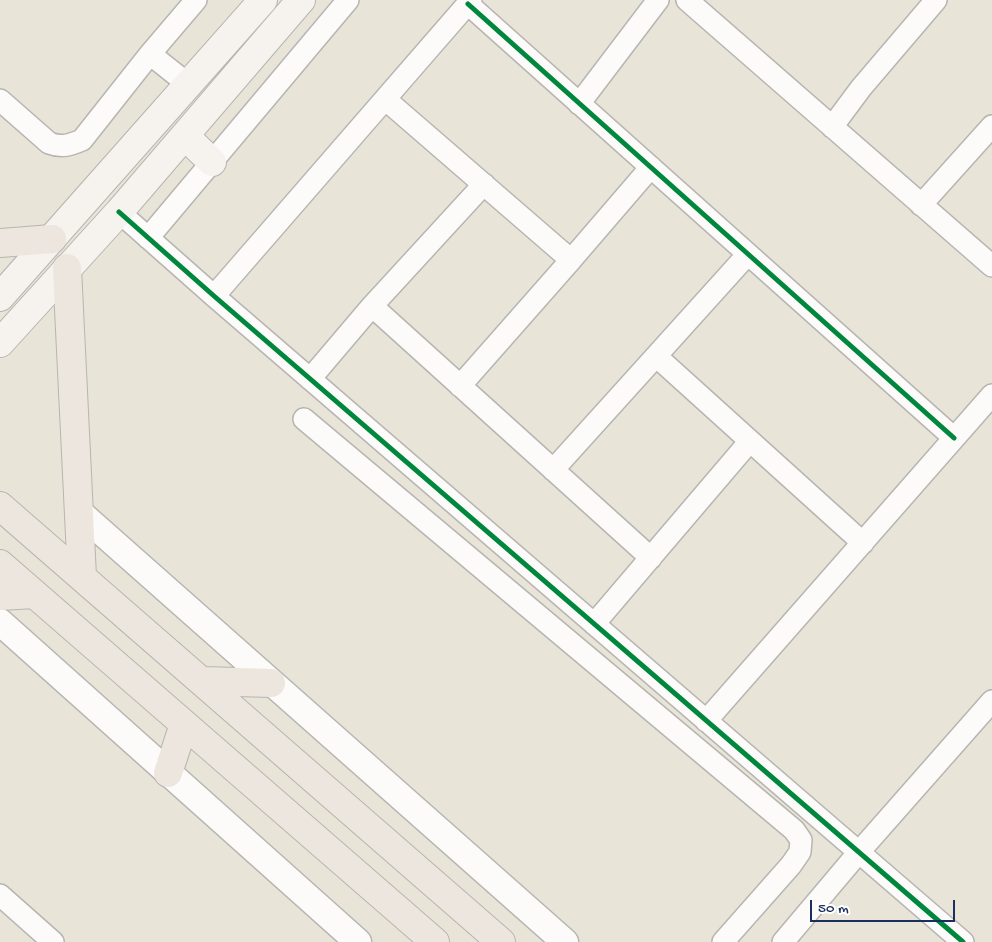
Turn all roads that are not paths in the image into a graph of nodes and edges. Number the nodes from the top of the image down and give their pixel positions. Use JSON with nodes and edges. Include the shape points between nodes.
{"nodes":[{"id":1,"x":196,"y":0,"type":"edge"},
{"id":2,"x":263,"y":0,"type":"edge"},
{"id":3,"x":302,"y":0,"type":"edge"},
{"id":4,"x":348,"y":0,"type":"edge"},
{"id":5,"x":658,"y":0,"type":"edge"},
{"id":6,"x":687,"y":0,"type":"edge"},
{"id":7,"x":936,"y":0,"type":"edge"},
{"id":8,"x":469,"y":2,"type":"edge"},
{"id":9,"x":150,"y":54,"type":"junction"},
{"id":10,"x":189,"y":85,"type":"junction"},
{"id":11,"x":385,"y":99,"type":"junction"},
{"id":12,"x":0,"y":100,"type":"edge"},
{"id":13,"x":579,"y":104,"type":"junction"},
{"id":14,"x":992,"y":126,"type":"edge"},
{"id":15,"x":832,"y":127,"type":"junction"},
{"id":16,"x":185,"y":136,"type":"junction"},
{"id":17,"x":212,"y":162,"type":"junction"},
{"id":18,"x":650,"y":167,"type":"junction"},
{"id":19,"x":484,"y":184,"type":"junction"},
{"id":20,"x":922,"y":205,"type":"junction"},
{"id":21,"x":119,"y":212,"type":"junction"},
{"id":22,"x":148,"y":238,"type":"junction"},
{"id":23,"x":52,"y":239,"type":"junction"},
{"id":24,"x":0,"y":243,"type":"edge"},
{"id":25,"x":748,"y":254,"type":"junction"},
{"id":26,"x":571,"y":260,"type":"junction"},
{"id":27,"x":992,"y":266,"type":"edge"},
{"id":28,"x":67,"y":268,"type":"junction"},
{"id":29,"x":214,"y":296,"type":"junction"},
{"id":30,"x":0,"y":298,"type":"edge"},
{"id":31,"x":372,"y":306,"type":"junction"},
{"id":32,"x":0,"y":343,"type":"edge"},
{"id":33,"x":656,"y":356,"type":"junction"},
{"id":34,"x":310,"y":379,"type":"junction"},
{"id":35,"x":460,"y":386,"type":"junction"},
{"id":36,"x":992,"y":396,"type":"edge"},
{"id":37,"x":304,"y":420,"type":"dead end"},
{"id":38,"x":375,"y":435,"type":"junction"},
{"id":39,"x":954,"y":438,"type":"junction"},
{"id":40,"x":750,"y":441,"type":"junction"},
{"id":41,"x":355,"y":462,"type":"junction"},
{"id":42,"x":553,"y":470,"type":"junction"},
{"id":43,"x":0,"y":506,"type":"edge"},
{"id":44,"x":79,"y":512,"type":"junction"},
{"id":45,"x":863,"y":543,"type":"junction"},
{"id":46,"x":651,"y":558,"type":"junction"},
{"id":47,"x":0,"y":564,"type":"edge"},
{"id":48,"x":82,"y":577,"type":"junction"},
{"id":49,"x":34,"y":594,"type":"junction"},
{"id":50,"x":0,"y":596,"type":"edge"},
{"id":51,"x":0,"y":622,"type":"edge"},
{"id":52,"x":594,"y":624,"type":"junction"},
{"id":53,"x":202,"y":681,"type":"junction"},
{"id":54,"x":272,"y":683,"type":"junction"},
{"id":55,"x":992,"y":701,"type":"edge"},
{"id":56,"x":706,"y":721,"type":"junction"},
{"id":57,"x":184,"y":724,"type":"junction"},
{"id":58,"x":168,"y":773,"type":"junction"},
{"id":59,"x":859,"y":852,"type":"junction"},
{"id":60,"x":0,"y":895,"type":"edge"},
{"id":61,"x":40,"y":938,"type":"edge"},
{"id":62,"x":358,"y":942,"type":"edge"},
{"id":63,"x":435,"y":942,"type":"edge"},
{"id":64,"x":501,"y":942,"type":"edge"},
{"id":65,"x":565,"y":942,"type":"edge"},
{"id":66,"x":723,"y":942,"type":"edge"},
{"id":67,"x":783,"y":942,"type":"edge"},
{"id":68,"x":963,"y":942,"type":"edge"}],
"edges":[{"from":1,"to":9,"type":"street"},
{"from":2,"to":10,"type":"main road"},
{"from":3,"to":16,"type":"main road"},
{"from":4,"to":17,"type":"street"},
{"from":5,"to":13,"type":"street"},
{"from":6,"to":15,"type":"street"},
{"from":7,"to":15,"type":"street"},
{"from":8,"to":11,"type":"street"},
{"from":8,"to":13,"type":"street"},
{"from":9,"to":10,"type":"street"},
{"from":9,"to":12,"type":"street","via":[[82,140],[70,145],[59,147],[49,143]]},
{"from":10,"to":23,"type":"main road"},
{"from":11,"to":19,"type":"street"},
{"from":11,"to":29,"type":"street"},
{"from":13,"to":18,"type":"street"},
{"from":14,"to":20,"type":"street"},
{"from":15,"to":20,"type":"street"},
{"from":16,"to":17,"type":"main road"},
{"from":16,"to":21,"type":"main road"},
{"from":17,"to":22,"type":"street"},
{"from":18,"to":25,"type":"street"},
{"from":18,"to":26,"type":"street"},
{"from":19,"to":26,"type":"street"},
{"from":19,"to":31,"type":"street"},
{"from":20,"to":27,"type":"street"},
{"from":21,"to":22,"type":"street"},
{"from":21,"to":28,"type":"main road"},
{"from":22,"to":29,"type":"street"},
{"from":23,"to":24,"type":"main road"},
{"from":23,"to":30,"type":"main road"},
{"from":25,"to":33,"type":"street"},
{"from":25,"to":39,"type":"street"},
{"from":26,"to":35,"type":"street"},
{"from":28,"to":32,"type":"main road"},
{"from":28,"to":44,"type":"main road"},
{"from":29,"to":34,"type":"street"},
{"from":31,"to":34,"type":"street"},
{"from":31,"to":35,"type":"street"},
{"from":33,"to":40,"type":"street"},
{"from":33,"to":42,"type":"street"},
{"from":34,"to":38,"type":"street"},
{"from":35,"to":42,"type":"street"},
{"from":36,"to":39,"type":"street"},
{"from":37,"to":41,"type":"street"},
{"from":38,"to":41,"type":"street"},
{"from":38,"to":52,"type":"street"},
{"from":39,"to":45,"type":"street"},
{"from":40,"to":45,"type":"street"},
{"from":40,"to":46,"type":"street"},
{"from":41,"to":66,"type":"street","via":[[794,830],[801,840],[800,852]]},
{"from":42,"to":46,"type":"street"},
{"from":43,"to":48,"type":"main road"},
{"from":44,"to":48,"type":"main road"},
{"from":44,"to":54,"type":"street"},
{"from":45,"to":56,"type":"street"},
{"from":46,"to":52,"type":"street"},
{"from":47,"to":49,"type":"main road"},
{"from":48,"to":53,"type":"main road"},
{"from":49,"to":50,"type":"main road"},
{"from":49,"to":57,"type":"main road"},
{"from":51,"to":58,"type":"street"},
{"from":52,"to":56,"type":"street"},
{"from":53,"to":54,"type":"main road"},
{"from":53,"to":64,"type":"main road"},
{"from":54,"to":65,"type":"street"},
{"from":55,"to":59,"type":"street"},
{"from":56,"to":59,"type":"street"},
{"from":57,"to":58,"type":"main road"},
{"from":57,"to":63,"type":"main road"},
{"from":58,"to":62,"type":"street"},
{"from":59,"to":67,"type":"street"},
{"from":59,"to":68,"type":"street"},
{"from":60,"to":61,"type":"street"}]}
